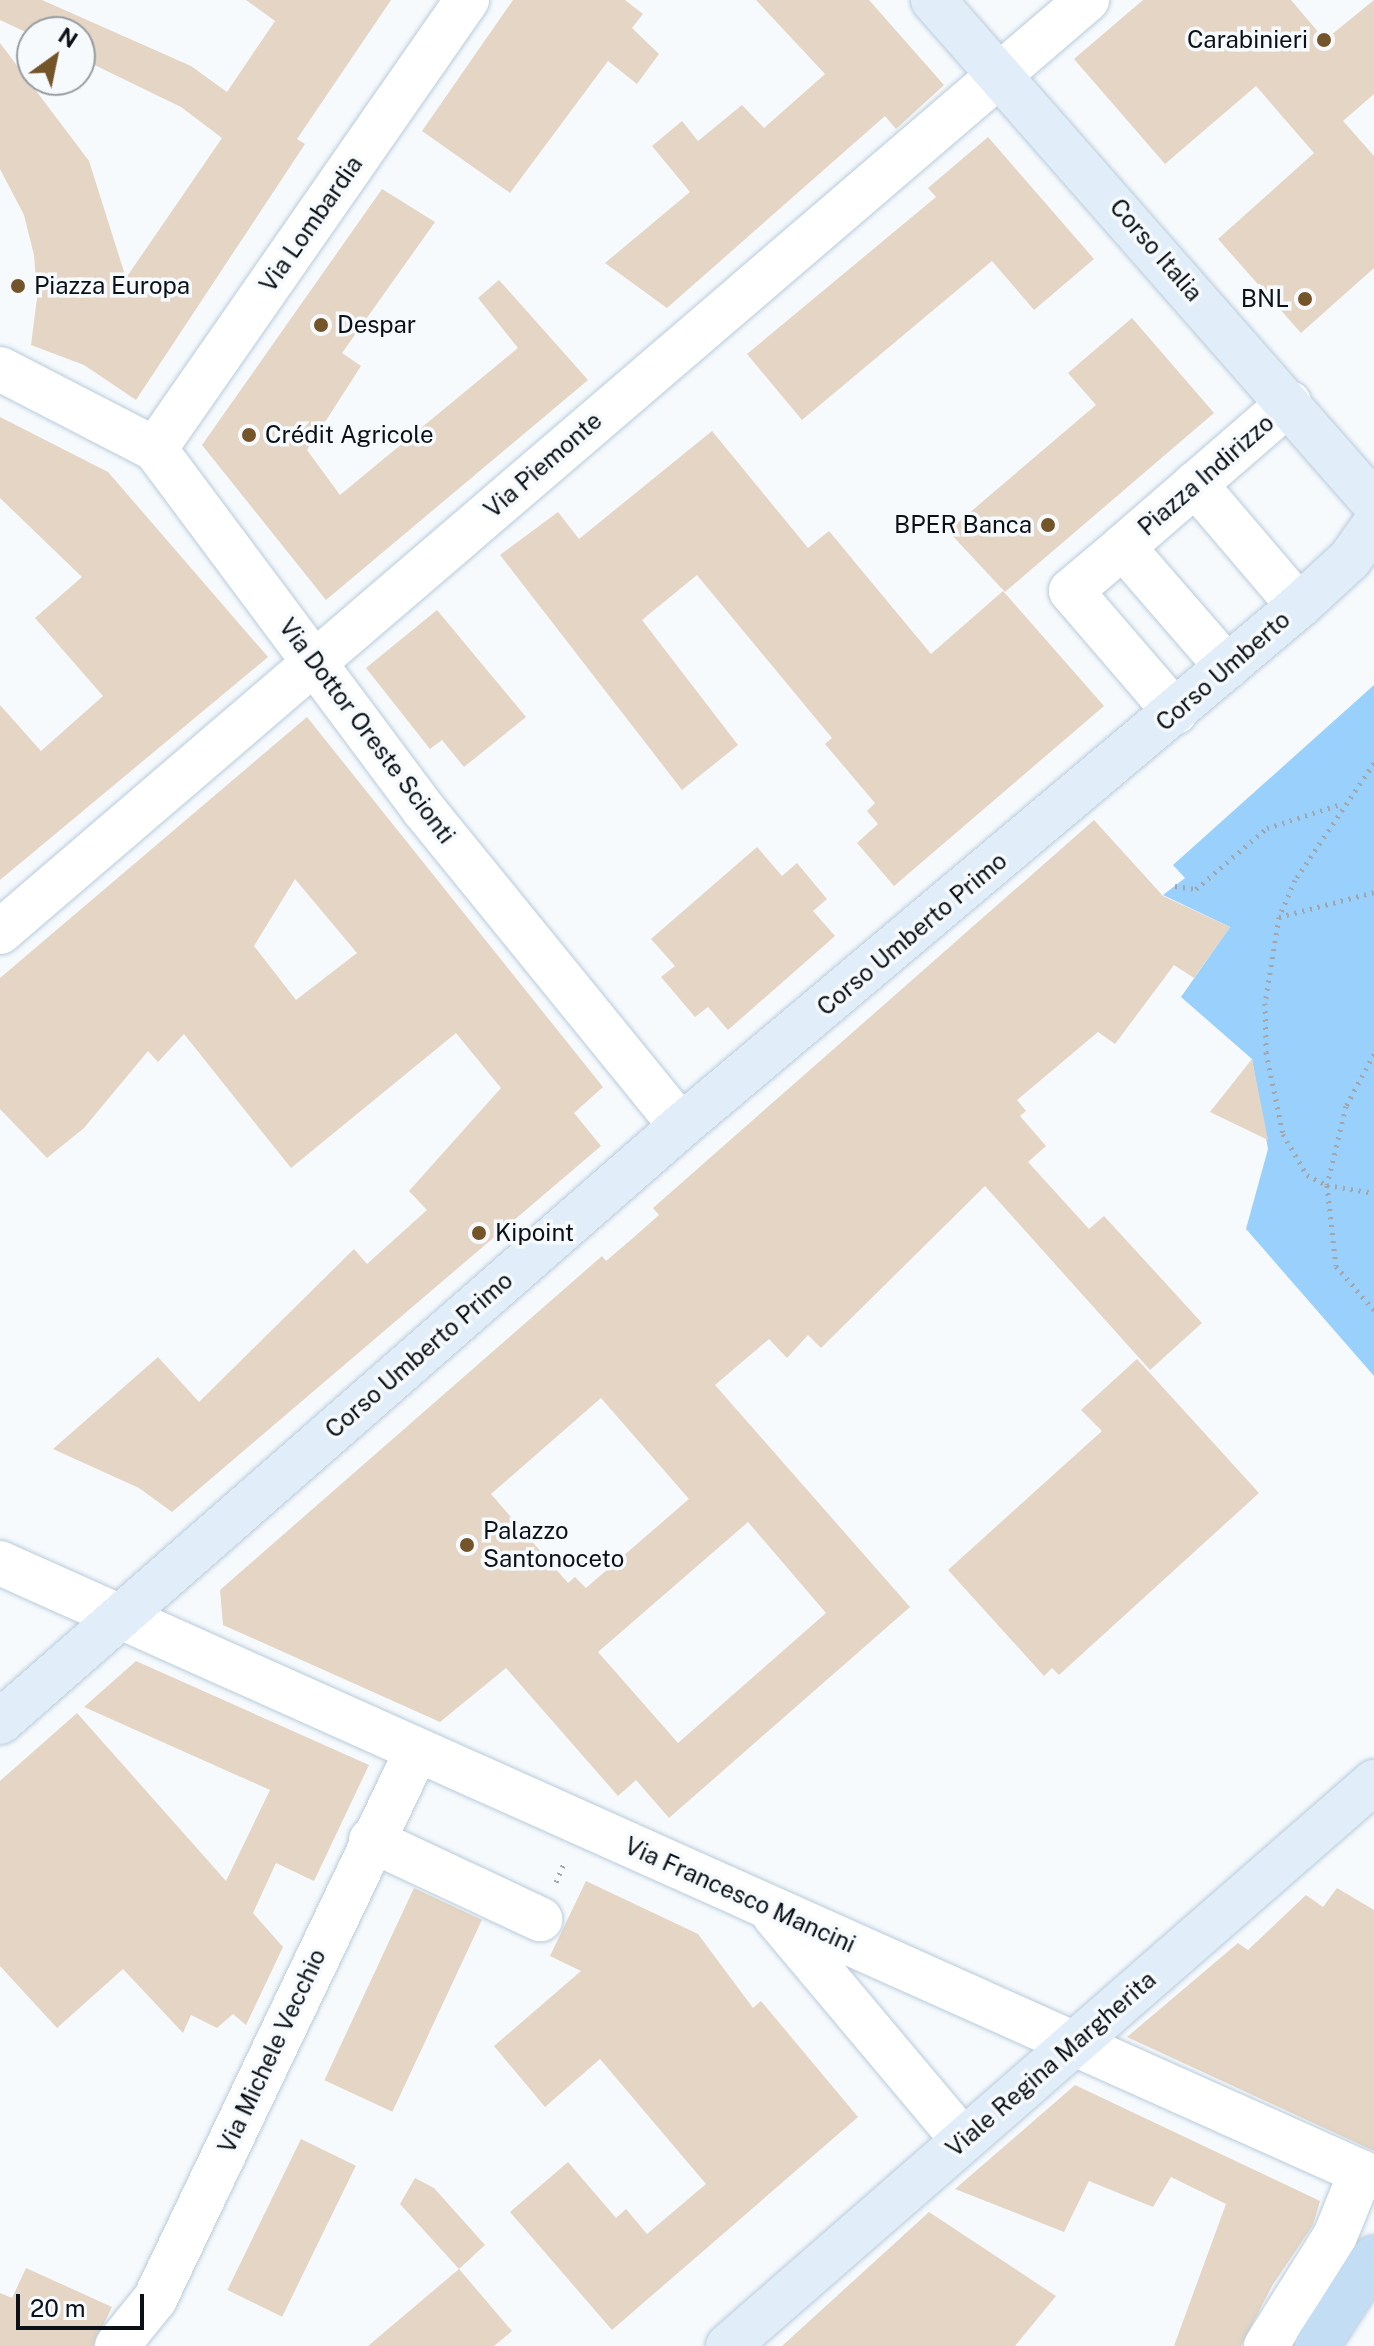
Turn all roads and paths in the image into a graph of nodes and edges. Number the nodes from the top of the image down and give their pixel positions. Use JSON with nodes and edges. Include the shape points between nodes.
{"nodes":[{"id":1,"x":467,"y":0,"type":"edge"},
{"id":2,"x":933,"y":0,"type":"edge"},
{"id":3,"x":1087,"y":0,"type":"edge"},
{"id":4,"x":1000,"y":72,"type":"junction"},
{"id":5,"x":10,"y":374,"type":"edge"},
{"id":6,"x":1289,"y":403,"type":"junction"},
{"id":7,"x":155,"y":449,"type":"junction"},
{"id":8,"x":1195,"y":484,"type":"junction"},
{"id":9,"x":1374,"y":503,"type":"edge"},
{"id":10,"x":1374,"y":525,"type":"edge"},
{"id":11,"x":1123,"y":547,"type":"junction"},
{"id":12,"x":1299,"y":606,"type":"junction"},
{"id":13,"x":314,"y":662,"type":"junction"},
{"id":14,"x":1227,"y":667,"type":"junction"},
{"id":15,"x":1175,"y":712,"type":"junction"},
{"id":16,"x":1374,"y":763,"type":"edge"},
{"id":17,"x":1342,"y":804,"type":"junction"},
{"id":18,"x":1064,"y":808,"type":"joint"},
{"id":19,"x":1175,"y":886,"type":"dead end"},
{"id":20,"x":1374,"y":892,"type":"edge"},
{"id":21,"x":1279,"y":917,"type":"junction"},
{"id":22,"x":0,"y":932,"type":"edge"},
{"id":23,"x":1374,"y":1054,"type":"edge"},
{"id":24,"x":681,"y":1126,"type":"junction"},
{"id":25,"x":1327,"y":1185,"type":"junction"},
{"id":26,"x":1374,"y":1193,"type":"edge"},
{"id":27,"x":1374,"y":1310,"type":"edge"},
{"id":28,"x":0,"y":1563,"type":"edge"},
{"id":29,"x":120,"y":1618,"type":"junction"},
{"id":30,"x":0,"y":1722,"type":"edge"},
{"id":31,"x":417,"y":1750,"type":"junction"},
{"id":32,"x":1374,"y":1782,"type":"edge"},
{"id":33,"x":581,"y":1824,"type":"junction"},
{"id":34,"x":371,"y":1840,"type":"junction"},
{"id":35,"x":766,"y":1906,"type":"junction"},
{"id":36,"x":540,"y":1919,"type":"joint"},
{"id":37,"x":1074,"y":2044,"type":"junction"},
{"id":38,"x":963,"y":2140,"type":"junction"},
{"id":39,"x":1374,"y":2258,"type":"edge"},
{"id":40,"x":1374,"y":2302,"type":"edge"},
{"id":41,"x":117,"y":2346,"type":"edge"},
{"id":42,"x":728,"y":2346,"type":"edge"},
{"id":43,"x":1266,"y":2346,"type":"edge"},
{"id":44,"x":1317,"y":2346,"type":"edge"},
{"id":45,"x":1348,"y":2346,"type":"edge"}],
"edges":[{"from":1,"to":7,"type":"street","name":"Via Lombardia"},
{"from":2,"to":4,"type":"street","name":"Corso Italia"},
{"from":3,"to":4,"type":"street","name":"Via Piemonte"},
{"from":4,"to":6,"type":"street","name":"Corso Italia"},
{"from":4,"to":13,"type":"street","name":"Via Piemonte"},
{"from":5,"to":7,"type":"street","name":"Via Dottor Oreste Scionti"},
{"from":6,"to":8,"type":"street","name":"Piazza Indirizzo"},
{"from":6,"to":9,"type":"street","name":"Corso Italia"},
{"from":7,"to":13,"type":"street","name":"Via Dottor Oreste Scionti"},
{"from":8,"to":11,"type":"street","name":"Piazza Indirizzo"},
{"from":8,"to":12,"type":"street"},
{"from":10,"to":12,"type":"street","name":"Corso Umberto","via":[[1350,559]]},
{"from":11,"to":14,"type":"street","name":"Piazza Indirizzo"},
{"from":11,"to":15,"type":"street","name":"Piazza Indirizzo","via":[[1071,591]]},
{"from":12,"to":14,"type":"street","name":"Corso Umberto"},
{"from":13,"to":22,"type":"street","name":"Via Piemonte"},
{"from":13,"to":24,"type":"street","name":"Via Dottor Oreste Scionti","via":[[424,810]]},
{"from":14,"to":15,"type":"street","name":"Corso Umberto"},
{"from":15,"to":18,"type":"street","name":"Corso Umberto"},
{"from":16,"to":17,"type":"path"},
{"from":17,"to":19,"type":"path","via":[[1267,828],[1196,889]]},
{"from":17,"to":21,"type":"path","via":[[1295,880]]},
{"from":18,"to":24,"type":"street","name":"Corso Umberto Primo"},
{"from":20,"to":21,"type":"path"},
{"from":21,"to":25,"type":"path","via":[[1265,1003],[1274,1101],[1283,1134],[1307,1175]]},
{"from":23,"to":25,"type":"path","via":[[1346,1106]]},
{"from":24,"to":29,"type":"street","name":"Corso Umberto Primo"},
{"from":25,"to":26,"type":"path"},
{"from":25,"to":27,"type":"path","via":[[1336,1266]]},
{"from":28,"to":29,"type":"street","name":"Via Francesco Mancini"},
{"from":29,"to":30,"type":"street","name":"Corso Umberto Primo"},
{"from":29,"to":31,"type":"street","name":"Via Francesco Mancini"},
{"from":31,"to":33,"type":"street","name":"Via Francesco Mancini"},
{"from":31,"to":34,"type":"street","name":"Via Michele Vecchio"},
{"from":32,"to":37,"type":"street","name":"Viale Regina Margherita"},
{"from":33,"to":35,"type":"street","name":"Via Francesco Mancini"},
{"from":33,"to":36,"type":"path"},
{"from":34,"to":36,"type":"street"},
{"from":34,"to":41,"type":"street","name":"Via Michele Vecchio","via":[[155,2299]]},
{"from":35,"to":37,"type":"street","name":"Via Francesco Mancini"},
{"from":35,"to":38,"type":"street"},
{"from":37,"to":38,"type":"street","name":"Viale Regina Margherita"},
{"from":37,"to":43,"type":"street","name":"Via Francesco Mancini","via":[[1361,2172],[1335,2236]]},
{"from":38,"to":42,"type":"street","name":"Viale Regina Margherita"},
{"from":39,"to":44,"type":"main road"},
{"from":40,"to":45,"type":"main road"}]}
